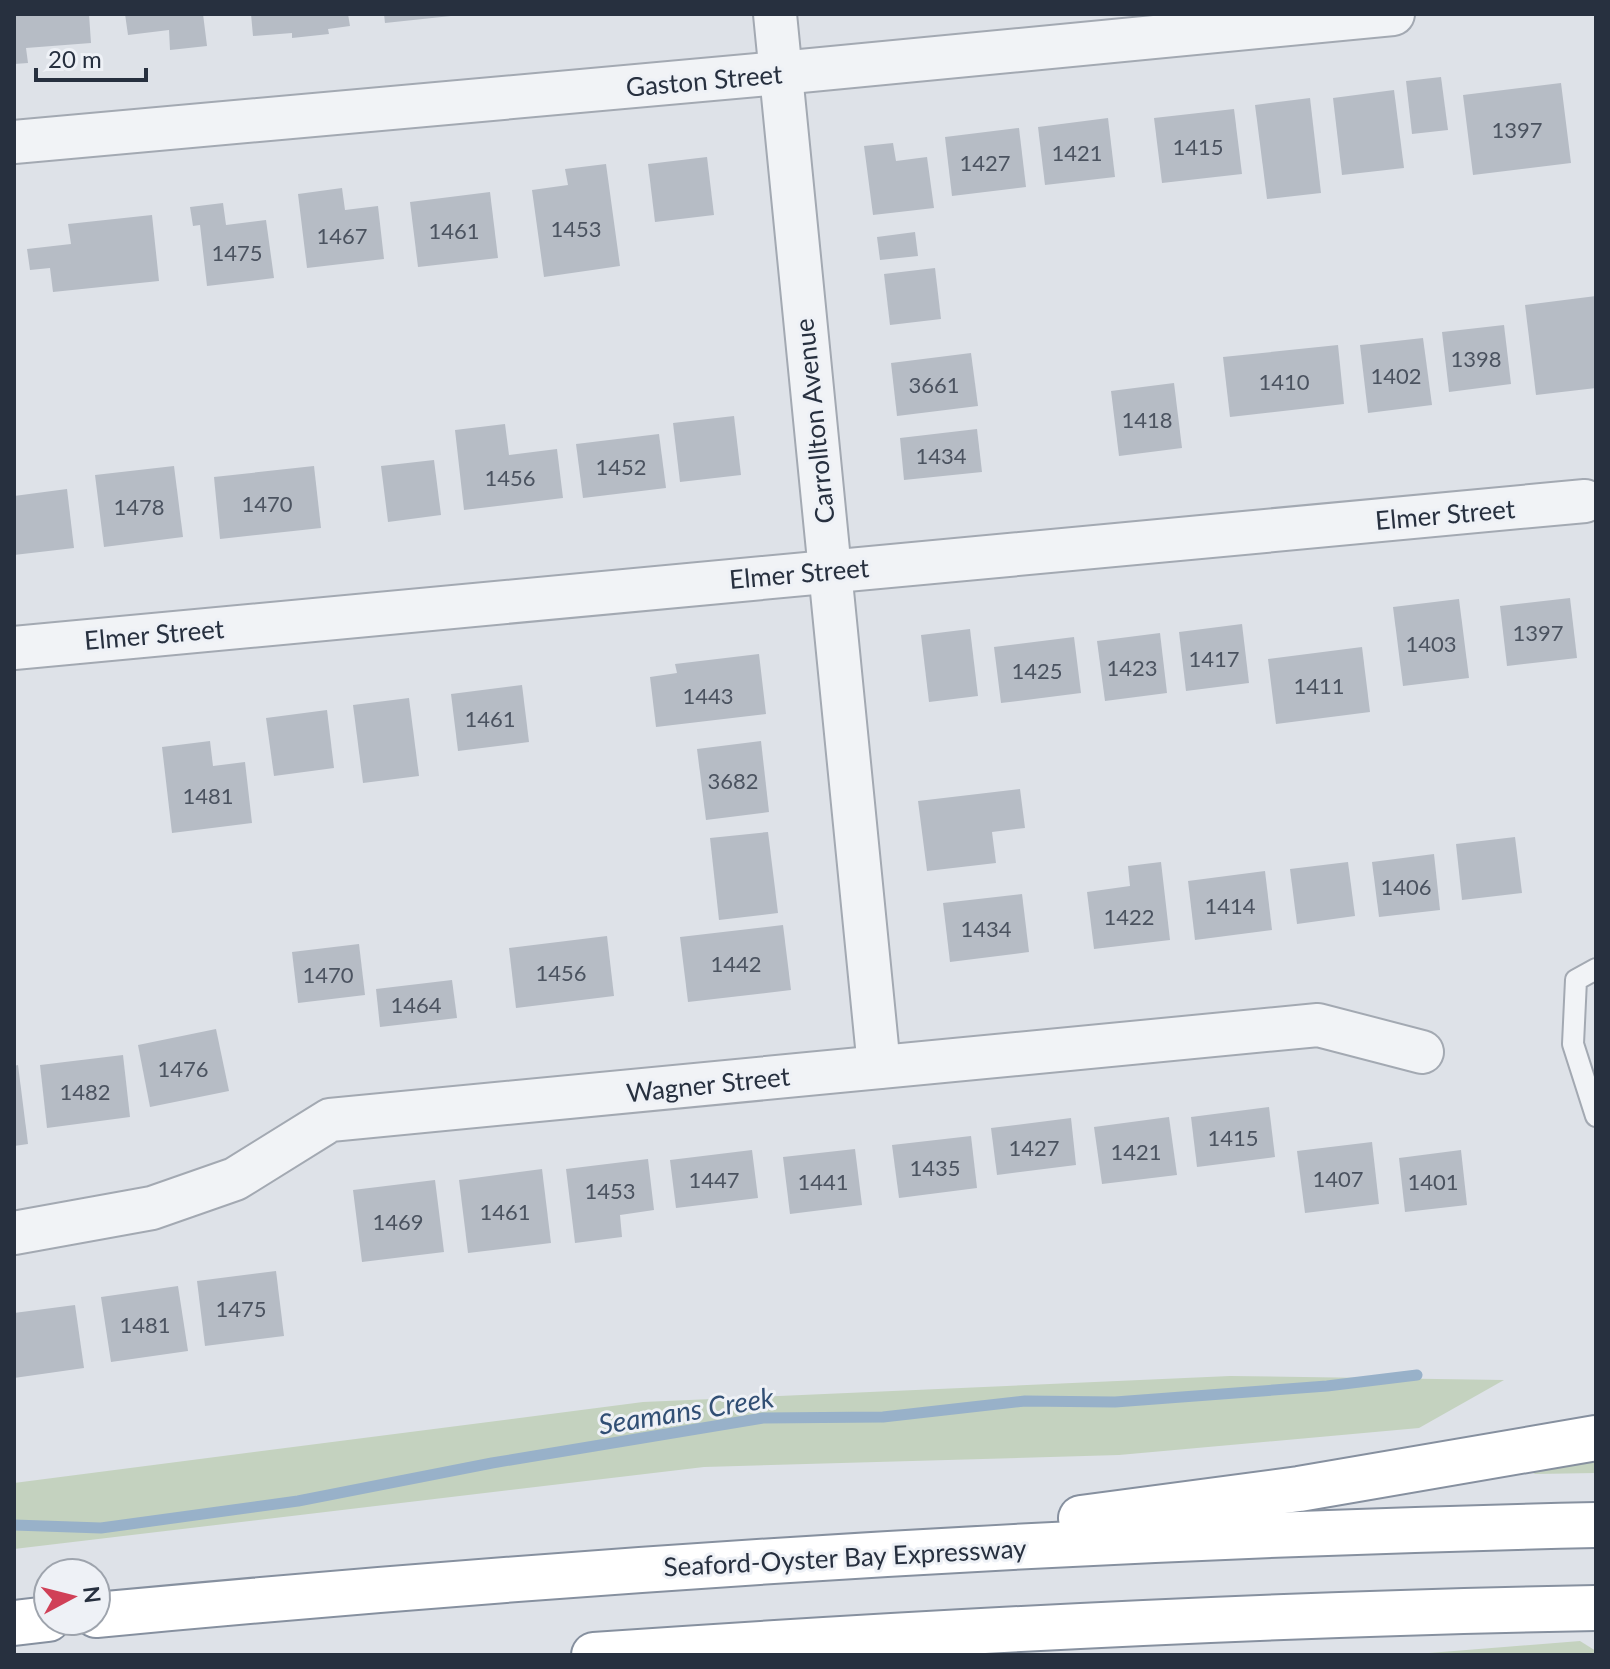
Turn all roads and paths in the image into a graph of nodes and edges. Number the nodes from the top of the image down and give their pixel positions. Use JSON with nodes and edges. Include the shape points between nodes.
{"nodes":[{"id":1,"x":775,"y":14,"type":"edge"},
{"id":2,"x":1393,"y":14,"type":"edge"},
{"id":3,"x":780,"y":73,"type":"junction"},
{"id":4,"x":14,"y":142,"type":"edge"},
{"id":5,"x":1585,"y":501,"type":"dead end"},
{"id":6,"x":828,"y":570,"type":"junction"},
{"id":7,"x":14,"y":648,"type":"edge"},
{"id":8,"x":1596,"y":969,"type":"edge"},
{"id":9,"x":1422,"y":1052,"type":"dead end"},
{"id":10,"x":879,"y":1067,"type":"junction"},
{"id":11,"x":1596,"y":1116,"type":"edge"},
{"id":12,"x":14,"y":1233,"type":"edge"},
{"id":13,"x":1596,"y":1438,"type":"edge"},
{"id":14,"x":1596,"y":1525,"type":"edge"},
{"id":15,"x":733,"y":1563,"type":"junction"},
{"id":16,"x":1596,"y":1608,"type":"edge"},
{"id":17,"x":112,"y":1613,"type":"edge"},
{"id":18,"x":594,"y":1655,"type":"edge"}],
"edges":[{"from":1,"to":3,"type":"street","name":"Carrollton Avenue"},
{"from":2,"to":3,"type":"street","name":"Gaston Street"},
{"from":3,"to":4,"type":"street","name":"Gaston Street"},
{"from":3,"to":6,"type":"street","name":"Carrollton Avenue"},
{"from":5,"to":6,"type":"street","name":"Elmer Street"},
{"from":6,"to":7,"type":"street","name":"Elmer Street"},
{"from":6,"to":10,"type":"street","name":"Carrollton Avenue"},
{"from":8,"to":11,"type":"lane","via":[[1576,980],[1573,1044]]},
{"from":9,"to":10,"type":"street","name":"Wagner Street","via":[[1318,1025]]},
{"from":10,"to":12,"type":"street","name":"Wagner Street","via":[[330,1120],[235,1179],[152,1208]]},
{"from":13,"to":15,"type":"highway","via":[[1299,1489]]},
{"from":14,"to":15,"type":"highway","name":"Seaford-Oyster Bay Expressway","via":[[1370,1530]]},
{"from":15,"to":17,"type":"highway","name":"Seaford-Oyster Bay Expressway","via":[[409,1585]]},
{"from":16,"to":18,"type":"highway","via":[[1063,1626]]}]}
